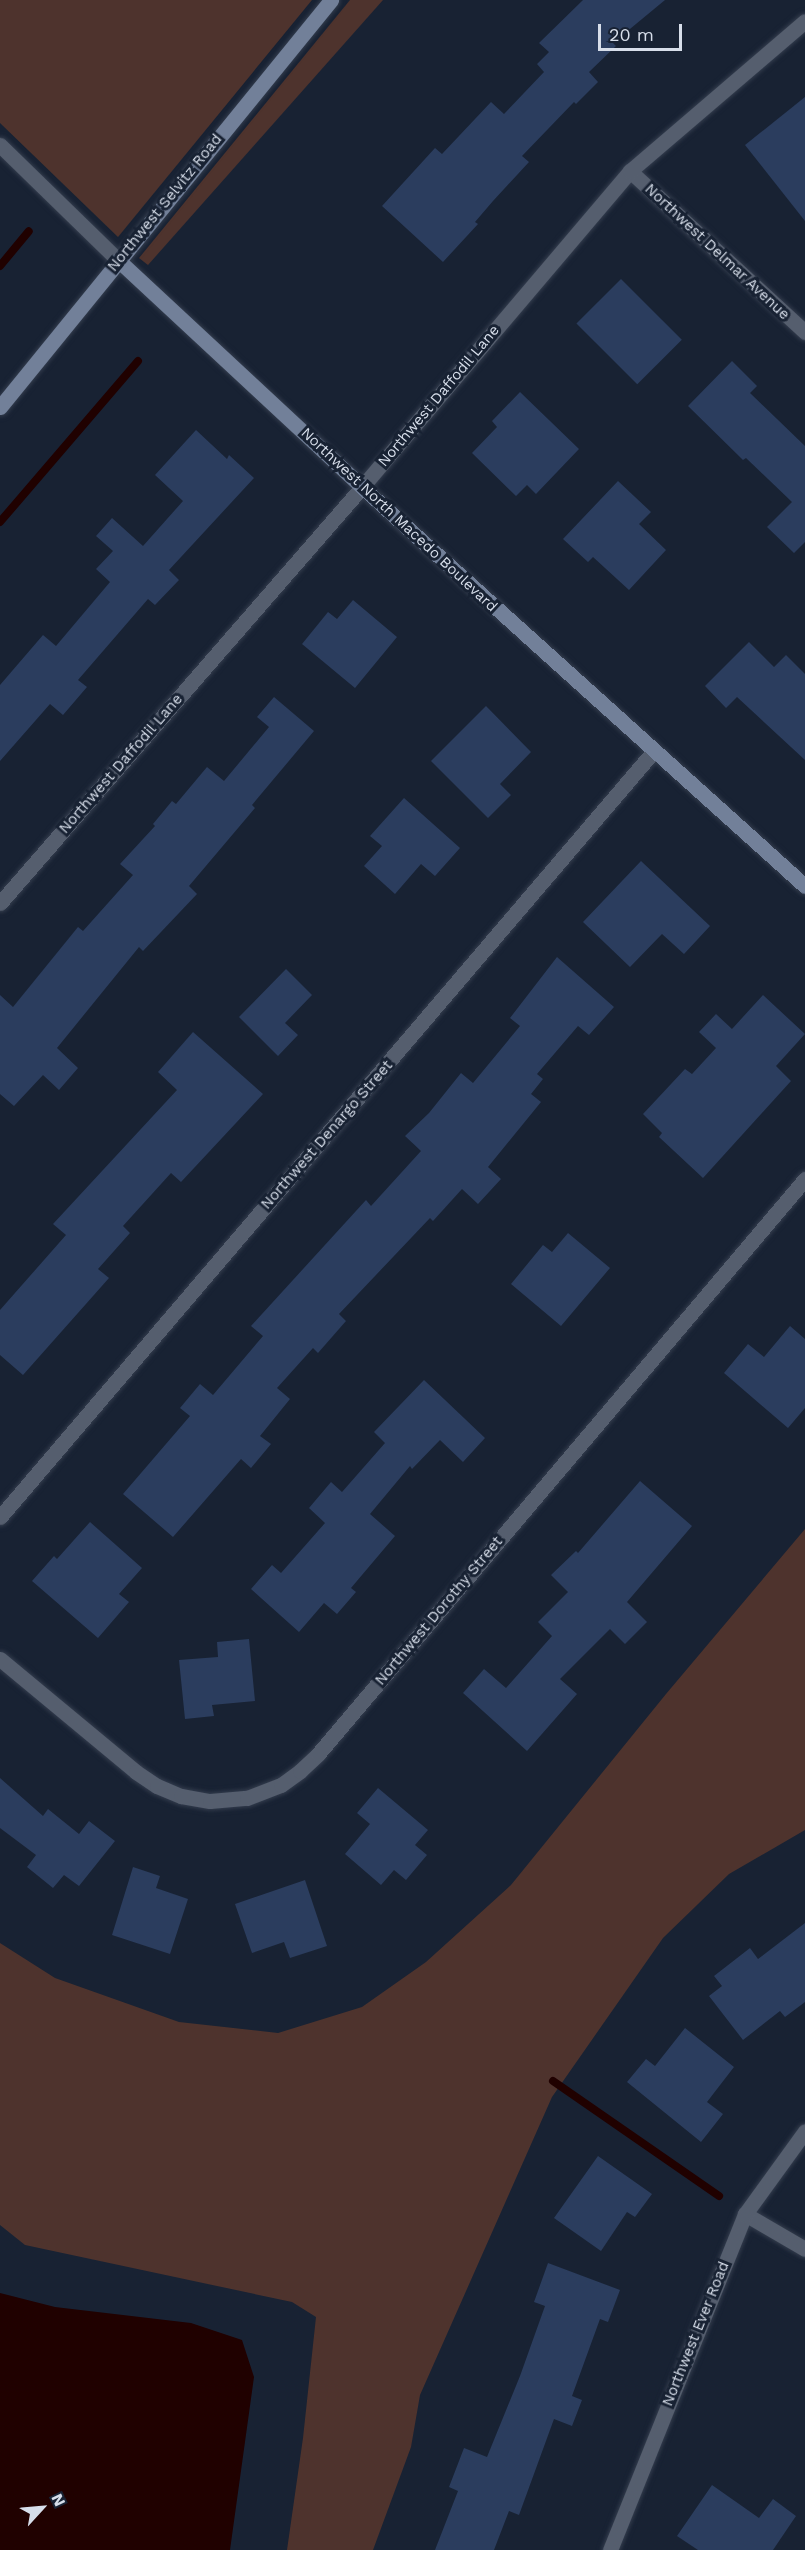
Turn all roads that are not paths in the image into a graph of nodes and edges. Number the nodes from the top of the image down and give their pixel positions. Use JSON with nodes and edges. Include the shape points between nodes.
{"nodes":[{"id":1,"x":331,"y":0,"type":"edge"},
{"id":2,"x":805,"y":21,"type":"edge"},
{"id":3,"x":0,"y":145,"type":"edge"},
{"id":4,"x":630,"y":171,"type":"junction"},
{"id":5,"x":118,"y":260,"type":"junction"},
{"id":6,"x":805,"y":332,"type":"edge"},
{"id":7,"x":0,"y":407,"type":"edge"},
{"id":8,"x":362,"y":487,"type":"junction"},
{"id":9,"x":653,"y":752,"type":"junction"},
{"id":10,"x":805,"y":886,"type":"edge"},
{"id":11,"x":0,"y":903,"type":"edge"},
{"id":12,"x":805,"y":1179,"type":"edge"},
{"id":13,"x":0,"y":1517,"type":"edge"},
{"id":14,"x":0,"y":1659,"type":"edge"},
{"id":15,"x":805,"y":2131,"type":"edge"},
{"id":16,"x":745,"y":2214,"type":"junction"},
{"id":17,"x":805,"y":2250,"type":"edge"},
{"id":18,"x":610,"y":2550,"type":"edge"}],
"edges":[{"from":1,"to":5,"type":"street","name":"Northwest Selvitz Road"},
{"from":2,"to":4,"type":"street","name":"Northwest Daffodil Lane"},
{"from":3,"to":5,"type":"street","name":"Northwest North Macedo Boulevard"},
{"from":4,"to":6,"type":"street","name":"Northwest Delmar Avenue"},
{"from":4,"to":8,"type":"street","name":"Northwest Daffodil Lane"},
{"from":5,"to":7,"type":"street","name":"Northwest Selvitz Road"},
{"from":5,"to":8,"type":"street","name":"Northwest North Macedo Boulevard"},
{"from":8,"to":9,"type":"street","name":"Northwest North Macedo Boulevard"},
{"from":8,"to":11,"type":"street","name":"Northwest Daffodil Lane"},
{"from":9,"to":10,"type":"street","name":"Northwest North Macedo Boulevard"},
{"from":9,"to":13,"type":"street","name":"Northwest Denargo Street"},
{"from":12,"to":14,"type":"street","name":"Northwest Dorothy Street","via":[[318,1754],[281,1785],[247,1798],[210,1801],[181,1796],[157,1786]]},
{"from":15,"to":16,"type":"street","name":"Northwest Ever Road"},
{"from":16,"to":17,"type":"street"},
{"from":16,"to":18,"type":"street","name":"Northwest Ever Road"}]}
